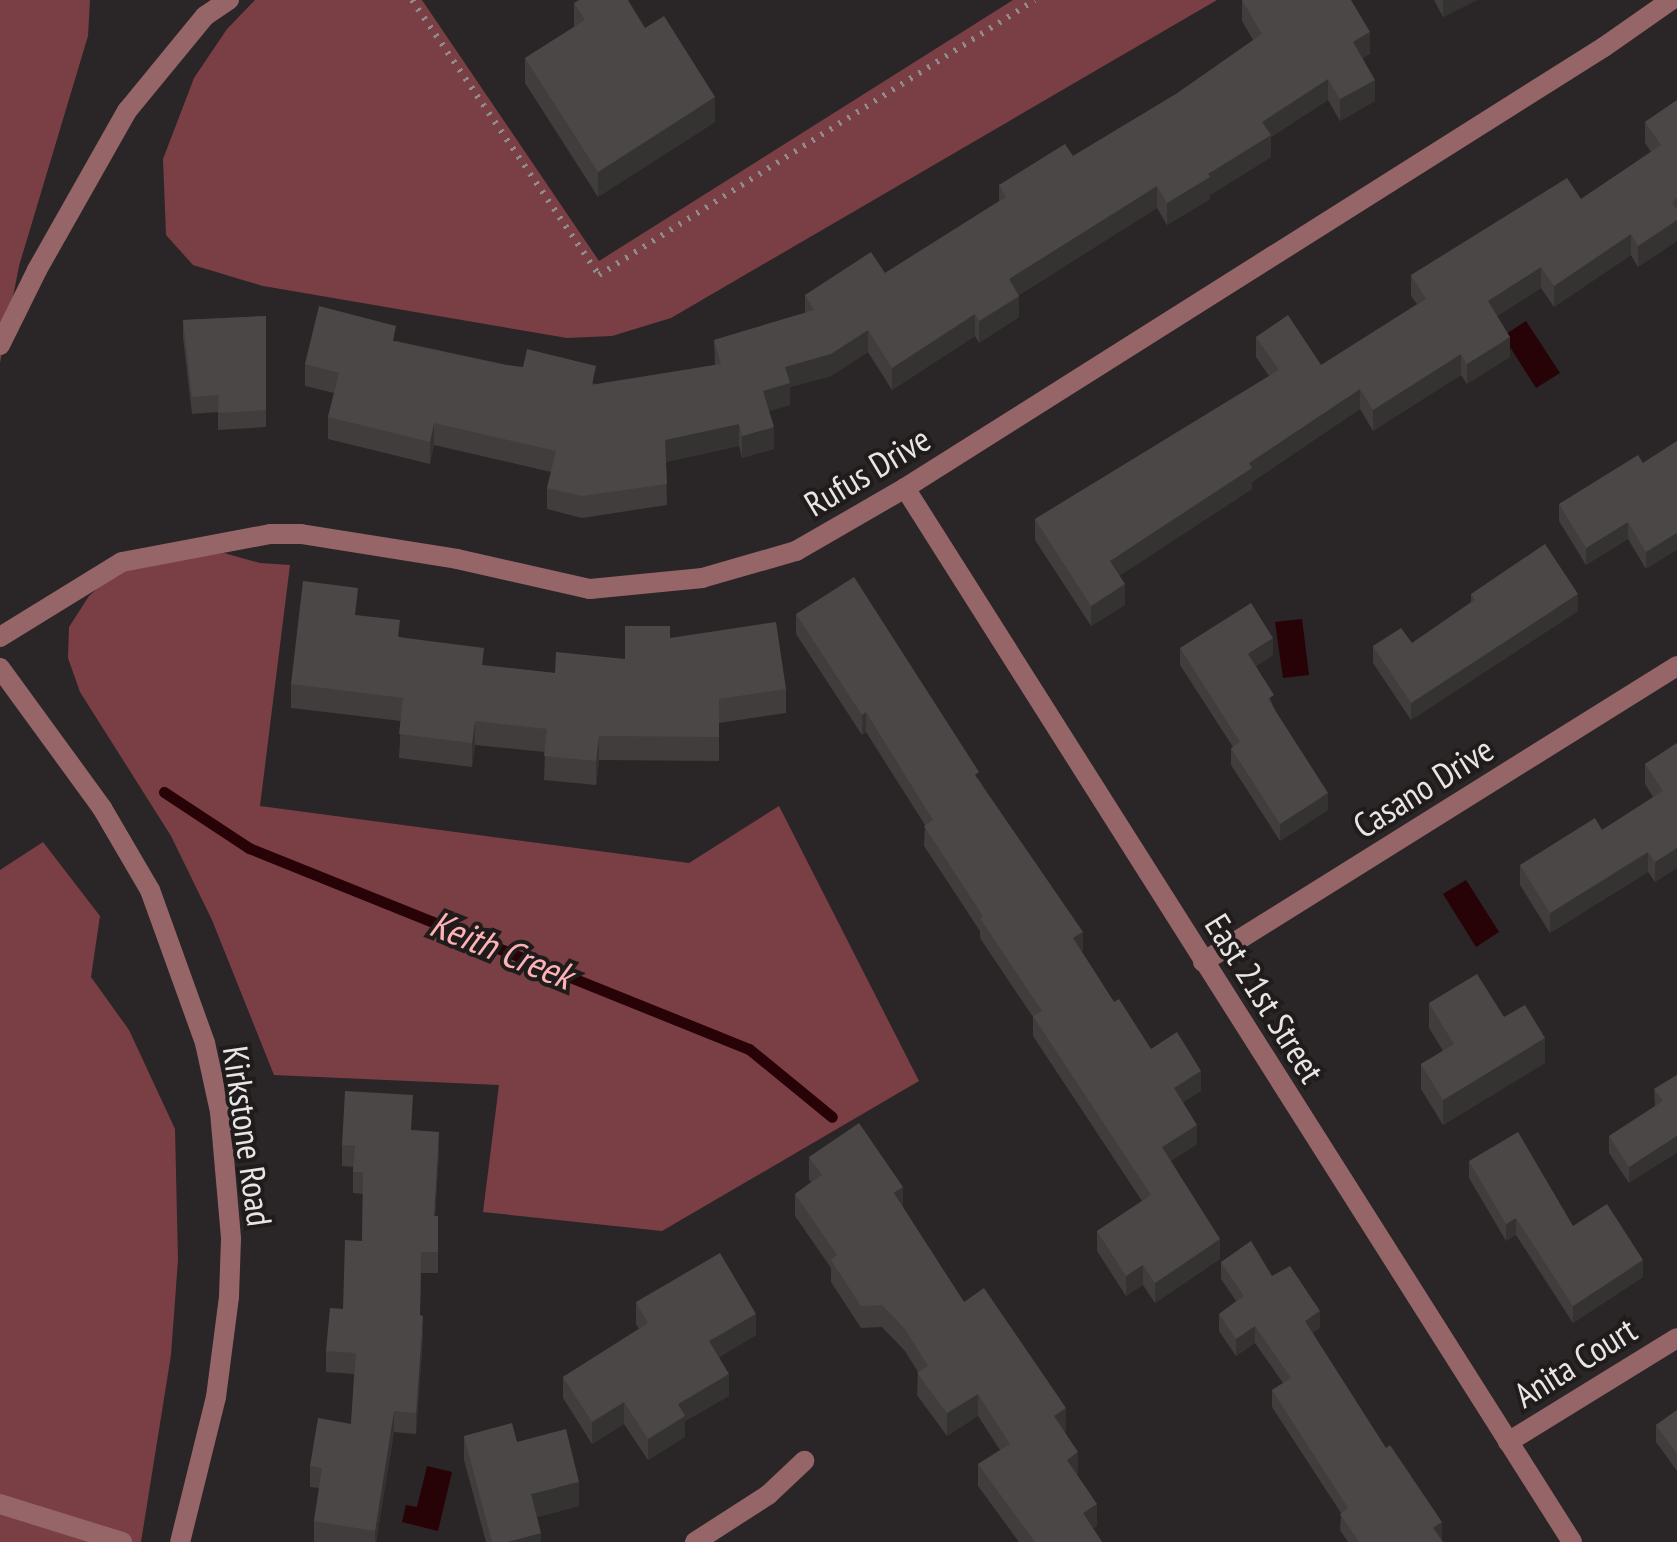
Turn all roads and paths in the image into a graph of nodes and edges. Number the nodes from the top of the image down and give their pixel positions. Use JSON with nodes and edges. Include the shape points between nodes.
{"nodes":[{"id":1,"x":229,"y":0,"type":"edge"},
{"id":2,"x":412,"y":0,"type":"edge"},
{"id":3,"x":1035,"y":0,"type":"edge"},
{"id":4,"x":1671,"y":0,"type":"edge"},
{"id":5,"x":0,"y":345,"type":"edge"},
{"id":6,"x":905,"y":488,"type":"junction"},
{"id":7,"x":0,"y":638,"type":"edge"},
{"id":8,"x":1677,"y":666,"type":"edge"},
{"id":9,"x":0,"y":668,"type":"edge"},
{"id":10,"x":1204,"y":962,"type":"junction"},
{"id":11,"x":1677,"y":1338,"type":"edge"},
{"id":12,"x":1508,"y":1442,"type":"junction"},
{"id":13,"x":804,"y":1461,"type":"dead end"},
{"id":14,"x":0,"y":1504,"type":"edge"},
{"id":15,"x":122,"y":1542,"type":"edge"},
{"id":16,"x":180,"y":1542,"type":"edge"},
{"id":17,"x":695,"y":1542,"type":"edge"},
{"id":18,"x":1572,"y":1542,"type":"edge"}],
"edges":[{"from":1,"to":5,"type":"street","via":[[205,16],[127,111]]},
{"from":2,"to":3,"type":"path","via":[[599,275]]},
{"from":4,"to":6,"type":"street","name":"Rufus Drive"},
{"from":6,"to":7,"type":"street","name":"Rufus Drive","via":[[796,551],[702,578],[590,589],[457,560],[270,534],[122,562]]},
{"from":6,"to":10,"type":"street","name":"East 21st Street"},
{"from":8,"to":10,"type":"street","name":"Casano Drive"},
{"from":9,"to":16,"type":"street","name":"Kirkstone Road","via":[[102,808],[150,890],[205,1043],[216,1095],[229,1200],[229,1297],[216,1397]]},
{"from":10,"to":12,"type":"street","name":"East 21st Street"},
{"from":11,"to":12,"type":"street","name":"Anita Court"},
{"from":12,"to":18,"type":"street","name":"East 21st Street"},
{"from":13,"to":17,"type":"street","via":[[768,1496]]},
{"from":14,"to":15,"type":"street"}]}
